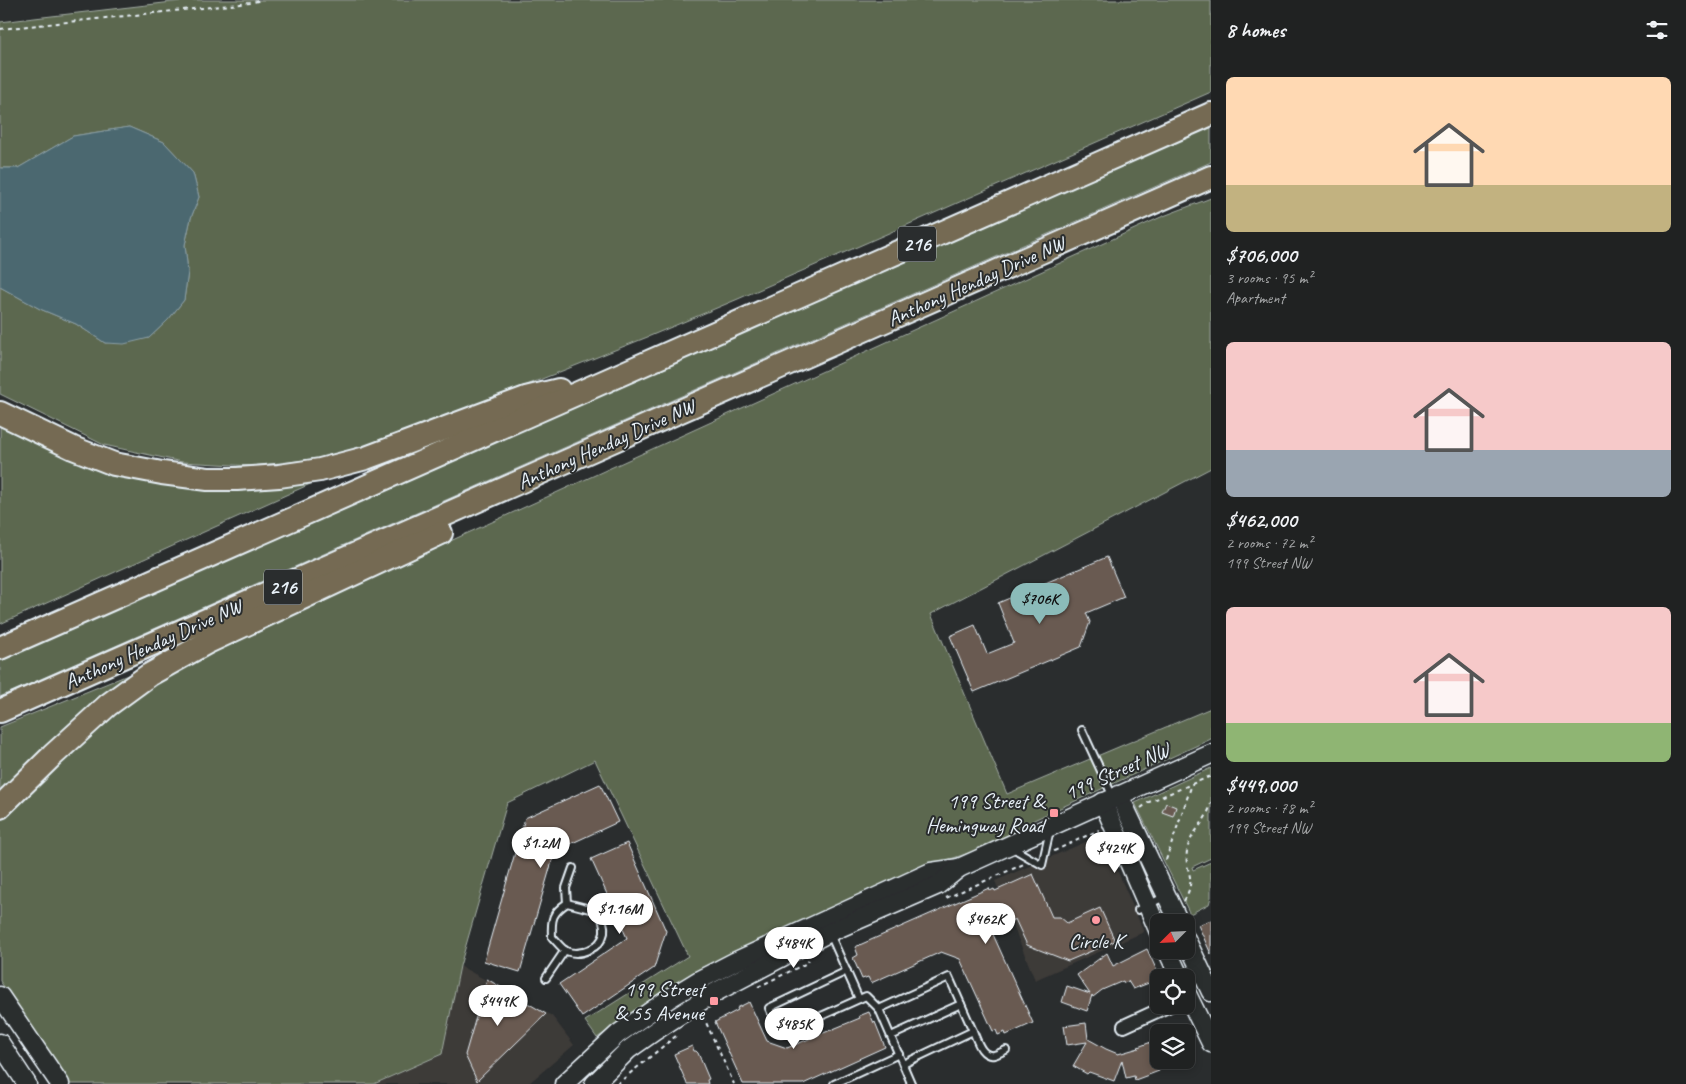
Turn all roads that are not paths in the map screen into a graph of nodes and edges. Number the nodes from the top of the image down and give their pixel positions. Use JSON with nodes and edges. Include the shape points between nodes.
{"nodes":[{"id":1,"x":1211,"y":114,"type":"edge"},
{"id":2,"x":1211,"y":177,"type":"edge"},
{"id":3,"x":623,"y":373,"type":"junction"},
{"id":4,"x":0,"y":413,"type":"edge"},
{"id":5,"x":565,"y":462,"type":"junction"},
{"id":6,"x":0,"y":648,"type":"edge"},
{"id":7,"x":0,"y":711,"type":"edge"},
{"id":8,"x":1082,"y":730,"type":"dead end"},
{"id":9,"x":1211,"y":754,"type":"edge"},
{"id":10,"x":1111,"y":798,"type":"junction"},
{"id":11,"x":0,"y":808,"type":"edge"},
{"id":12,"x":1051,"y":826,"type":"junction"},
{"id":13,"x":1008,"y":845,"type":"junction"},
{"id":14,"x":573,"y":868,"type":"dead end"},
{"id":15,"x":567,"y":902,"type":"junction"},
{"id":16,"x":1142,"y":908,"type":"junction"},
{"id":17,"x":1172,"y":909,"type":"edge"},
{"id":18,"x":1150,"y":919,"type":"edge"},
{"id":19,"x":827,"y":926,"type":"junction"},
{"id":20,"x":565,"y":950,"type":"junction"},
{"id":21,"x":1195,"y":958,"type":"edge"},
{"id":22,"x":847,"y":971,"type":"junction"},
{"id":23,"x":546,"y":978,"type":"dead end"},
{"id":24,"x":1210,"y":989,"type":"edge"},
{"id":25,"x":1195,"y":993,"type":"edge"},
{"id":26,"x":0,"y":996,"type":"edge"},
{"id":27,"x":859,"y":999,"type":"junction"},
{"id":28,"x":961,"y":1004,"type":"junction"},
{"id":29,"x":879,"y":1009,"type":"junction"},
{"id":30,"x":1195,"y":1011,"type":"edge"},
{"id":31,"x":1150,"y":1014,"type":"edge"},
{"id":32,"x":1124,"y":1026,"type":"dead end"},
{"id":33,"x":973,"y":1031,"type":"junction"},
{"id":34,"x":891,"y":1036,"type":"junction"},
{"id":35,"x":0,"y":1043,"type":"edge"},
{"id":36,"x":1211,"y":1043,"type":"edge"},
{"id":37,"x":1006,"y":1050,"type":"dead end"},
{"id":38,"x":899,"y":1054,"type":"junction"},
{"id":39,"x":903,"y":1064,"type":"junction"},
{"id":40,"x":27,"y":1084,"type":"edge"},
{"id":41,"x":60,"y":1084,"type":"edge"},
{"id":42,"x":564,"y":1084,"type":"edge"},
{"id":43,"x":594,"y":1084,"type":"edge"},
{"id":44,"x":834,"y":1084,"type":"edge"},
{"id":45,"x":910,"y":1084,"type":"edge"}],
"edges":[{"from":1,"to":3,"type":"highway","number":"216"},
{"from":2,"to":5,"type":"highway","name":"Anthony Henday Drive NW","number":"216"},
{"from":3,"to":4,"type":"highway","via":[[526,398],[366,458],[279,476],[208,479],[114,464]]},
{"from":3,"to":6,"type":"highway","number":"216"},
{"from":5,"to":7,"type":"highway","name":"Anthony Henday Drive NW","number":"216"},
{"from":5,"to":11,"type":"highway","via":[[481,515],[208,642],[149,675],[108,705]]},
{"from":8,"to":10,"type":"lane"},
{"from":9,"to":10,"type":"main road","name":"199 Street NW"},
{"from":10,"to":12,"type":"main road","name":"199 Street NW"},
{"from":10,"to":16,"type":"main road","via":[[1111,822]]},
{"from":10,"to":17,"type":"main road","via":[[1128,814]]},
{"from":12,"to":13,"type":"main road","name":"199 Street NW"},
{"from":12,"to":13,"type":"lane","via":[[1042,866]]},
{"from":13,"to":19,"type":"main road","name":"199 Street NW","via":[[959,868],[931,872]]},
{"from":14,"to":15,"type":"lane","via":[[566,888]]},
{"from":15,"to":20,"type":"lane","via":[[553,916],[551,926],[552,937]]},
{"from":15,"to":20,"type":"lane","via":[[598,911],[604,923],[604,935],[592,950],[576,953]]},
{"from":16,"to":17,"type":"lane"},
{"from":16,"to":18,"type":"main road"},
{"from":19,"to":22,"type":"lane"},
{"from":19,"to":42,"type":"main road","name":"199 Street NW","via":[[734,962],[670,998],[618,1034]]},
{"from":19,"to":43,"type":"main road","name":"199 Street NW","via":[[689,1008],[628,1050]]},
{"from":20,"to":23,"type":"lane"},
{"from":21,"to":24,"type":"main road"},
{"from":22,"to":27,"type":"lane"},
{"from":22,"to":27,"type":"lane","via":[[769,1008],[781,1034]]},
{"from":24,"to":25,"type":"street"},
{"from":26,"to":41,"type":"main road"},
{"from":27,"to":29,"type":"lane","via":[[866,996]]},
{"from":28,"to":29,"type":"lane","via":[[950,977]]},
{"from":28,"to":33,"type":"lane"},
{"from":28,"to":34,"type":"lane"},
{"from":29,"to":34,"type":"lane"},
{"from":30,"to":36,"type":"main road"},
{"from":31,"to":32,"type":"street"},
{"from":33,"to":37,"type":"lane","via":[[985,1053],[993,1055]]},
{"from":33,"to":39,"type":"lane"},
{"from":34,"to":38,"type":"lane"},
{"from":35,"to":40,"type":"main road"},
{"from":38,"to":39,"type":"lane"},
{"from":38,"to":44,"type":"lane"},
{"from":39,"to":45,"type":"lane"}]}
